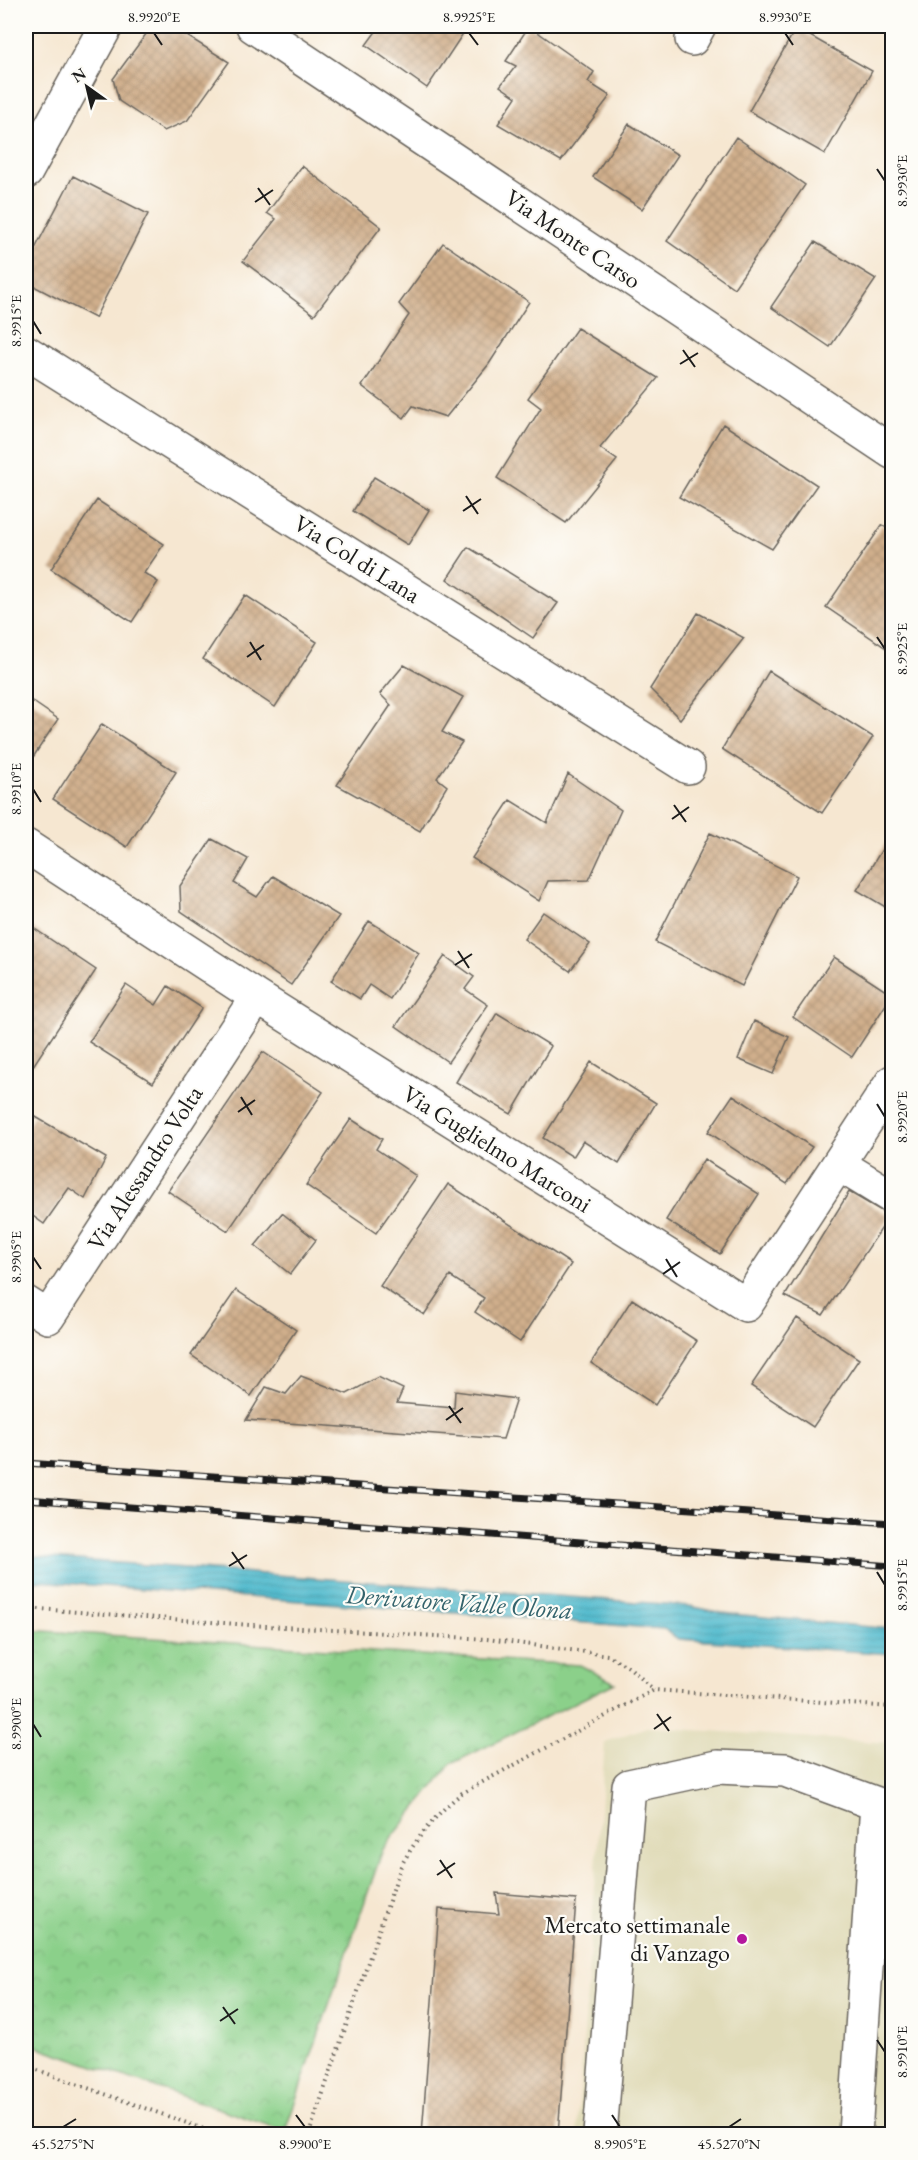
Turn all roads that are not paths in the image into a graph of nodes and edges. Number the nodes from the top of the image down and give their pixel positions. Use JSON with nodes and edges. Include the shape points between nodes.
{"nodes":[{"id":1,"x":106,"y":26,"type":"edge"},
{"id":2,"x":253,"y":26,"type":"edge"},
{"id":3,"x":26,"y":172,"type":"edge"},
{"id":4,"x":26,"y":352,"type":"edge"},
{"id":5,"x":892,"y":452,"type":"edge"},
{"id":6,"x":688,"y":766,"type":"dead end"},
{"id":7,"x":26,"y":846,"type":"edge"},
{"id":8,"x":257,"y":998,"type":"junction"},
{"id":9,"x":892,"y":1082,"type":"edge"},
{"id":10,"x":840,"y":1165,"type":"junction"},
{"id":11,"x":892,"y":1197,"type":"edge"},
{"id":12,"x":26,"y":1303,"type":"edge"},
{"id":13,"x":600,"y":2134,"type":"edge"},
{"id":14,"x":855,"y":2134,"type":"edge"}],
"edges":[{"from":1,"to":3,"type":"street"},
{"from":2,"to":5,"type":"street","name":"Via Monte Carso"},
{"from":4,"to":6,"type":"street","name":"Via Col di Lana"},
{"from":7,"to":8,"type":"street","name":"Via Guglielmo Marconi"},
{"from":8,"to":10,"type":"street","name":"Via Guglielmo Marconi","via":[[746,1305]]},
{"from":8,"to":12,"type":"street","name":"Via Alessandro Volta","via":[[48,1317]]},
{"from":9,"to":10,"type":"street","name":"Via Guglielmo Marconi"},
{"from":10,"to":11,"type":"street"},
{"from":13,"to":14,"type":"street","via":[[629,1786],[717,1767],[785,1770],[877,1804]]}]}
